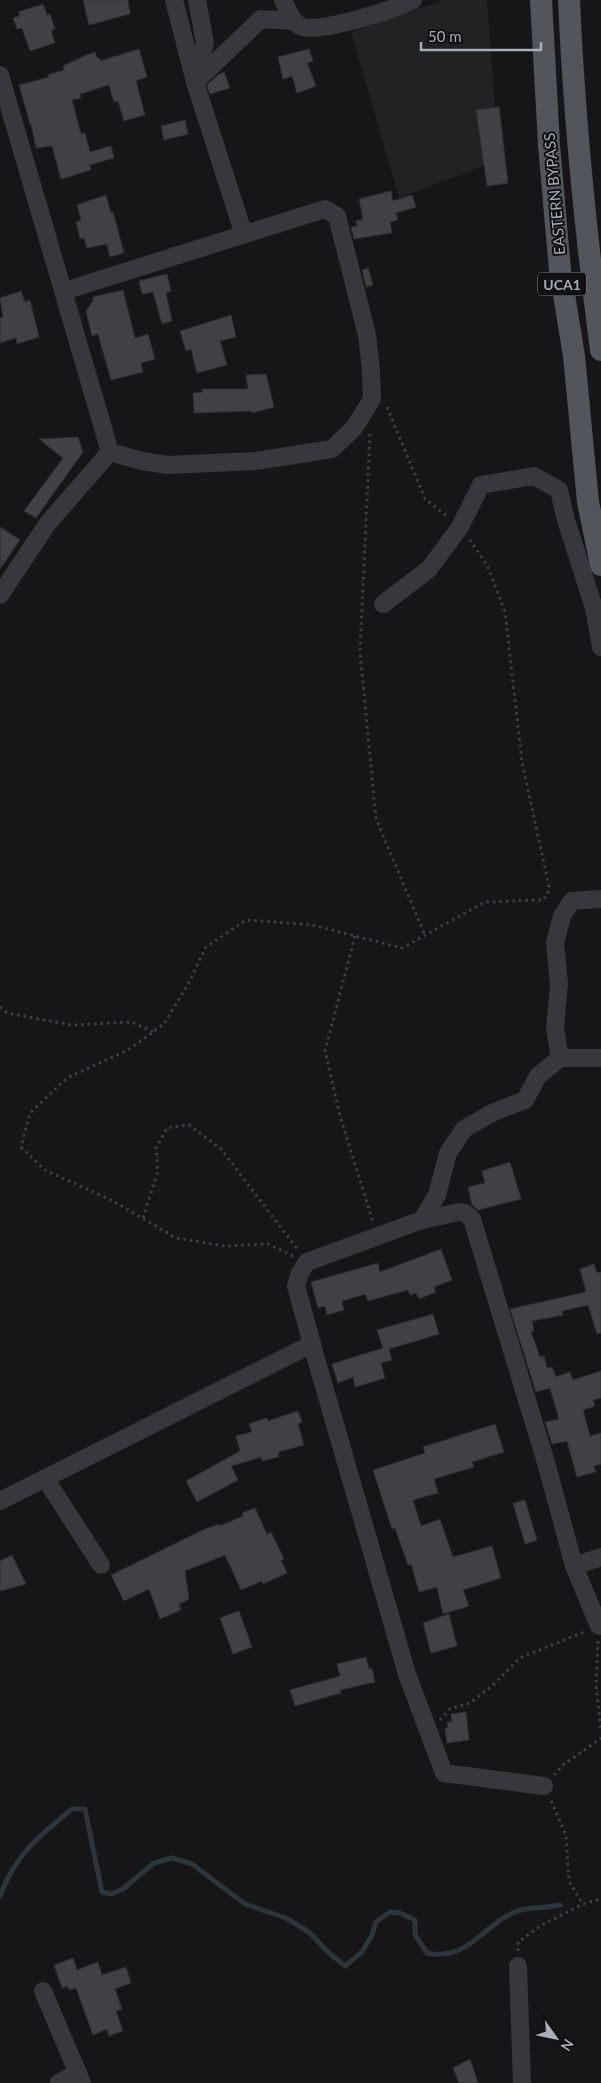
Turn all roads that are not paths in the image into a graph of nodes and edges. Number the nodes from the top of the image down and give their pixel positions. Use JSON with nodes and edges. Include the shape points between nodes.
{"nodes":[{"id":1,"x":174,"y":0,"type":"edge"},
{"id":2,"x":197,"y":0,"type":"edge"},
{"id":3,"x":283,"y":0,"type":"edge"},
{"id":4,"x":413,"y":0,"type":"edge"},
{"id":5,"x":541,"y":0,"type":"edge"},
{"id":6,"x":569,"y":0,"type":"edge"},
{"id":7,"x":293,"y":21,"type":"junction"},
{"id":8,"x":0,"y":75,"type":"edge"},
{"id":9,"x":195,"y":82,"type":"junction"},
{"id":10,"x":244,"y":235,"type":"junction"},
{"id":11,"x":64,"y":291,"type":"junction"},
{"id":12,"x":601,"y":350,"type":"edge"},
{"id":13,"x":110,"y":452,"type":"junction"},
{"id":14,"x":601,"y":565,"type":"edge"},
{"id":15,"x":0,"y":595,"type":"edge"},
{"id":16,"x":383,"y":604,"type":"dead end"},
{"id":17,"x":601,"y":647,"type":"edge"},
{"id":18,"x":601,"y":899,"type":"edge"},
{"id":19,"x":560,"y":1058,"type":"junction"},
{"id":20,"x":601,"y":1058,"type":"edge"},
{"id":21,"x":422,"y":1220,"type":"junction"},
{"id":22,"x":312,"y":1344,"type":"junction"},
{"id":23,"x":44,"y":1478,"type":"junction"},
{"id":24,"x":0,"y":1500,"type":"edge"},
{"id":25,"x":601,"y":1557,"type":"edge"},
{"id":26,"x":101,"y":1565,"type":"dead end"},
{"id":27,"x":574,"y":1566,"type":"junction"},
{"id":28,"x":599,"y":1626,"type":"road end"},
{"id":29,"x":544,"y":1786,"type":"road end"},
{"id":30,"x":518,"y":1966,"type":"road end"},
{"id":31,"x":43,"y":1991,"type":"dead end"},
{"id":32,"x":80,"y":2078,"type":"edge"},
{"id":33,"x":60,"y":2083,"type":"edge"},
{"id":34,"x":522,"y":2083,"type":"edge"}],
"edges":[{"from":1,"to":9,"type":"street"},
{"from":2,"to":9,"type":"street","via":[[205,43]]},
{"from":3,"to":7,"type":"street"},
{"from":4,"to":7,"type":"street","via":[[400,7],[322,28],[302,27]]},
{"from":5,"to":14,"type":"main road","name":"EASTERN BYPASS","number":"UCA1","via":[[560,270],[574,356],[588,502]]},
{"from":6,"to":12,"type":"main road","name":"EASTERN BYPASS","number":"UCA1"},
{"from":7,"to":9,"type":"street","via":[[260,19]]},
{"from":8,"to":11,"type":"street"},
{"from":9,"to":10,"type":"street"},
{"from":10,"to":11,"type":"street"},
{"from":10,"to":13,"type":"street","via":[[325,209],[337,216],[367,335],[372,399],[354,428],[332,449],[256,461],[168,465]]},
{"from":11,"to":13,"type":"street"},
{"from":13,"to":15,"type":"street","via":[[48,523]]},
{"from":16,"to":17,"type":"street","via":[[429,569],[460,527],[481,485],[534,476],[559,490],[594,608]]},
{"from":18,"to":19,"type":"street","via":[[572,902],[562,916],[555,943],[559,984],[555,1029]]},
{"from":19,"to":20,"type":"street"},
{"from":19,"to":21,"type":"street","via":[[538,1076],[525,1100],[464,1129],[448,1154],[438,1195]]},
{"from":21,"to":22,"type":"street","via":[[307,1262],[296,1286]]},
{"from":21,"to":27,"type":"street","via":[[459,1212],[472,1219]]},
{"from":22,"to":23,"type":"street"},
{"from":22,"to":29,"type":"street","via":[[407,1674],[444,1773]]},
{"from":23,"to":24,"type":"street"},
{"from":23,"to":26,"type":"street"},
{"from":25,"to":27,"type":"street"},
{"from":27,"to":28,"type":"street"},
{"from":30,"to":34,"type":"street"},
{"from":31,"to":32,"type":"street"},
{"from":32,"to":33,"type":"street"}]}
